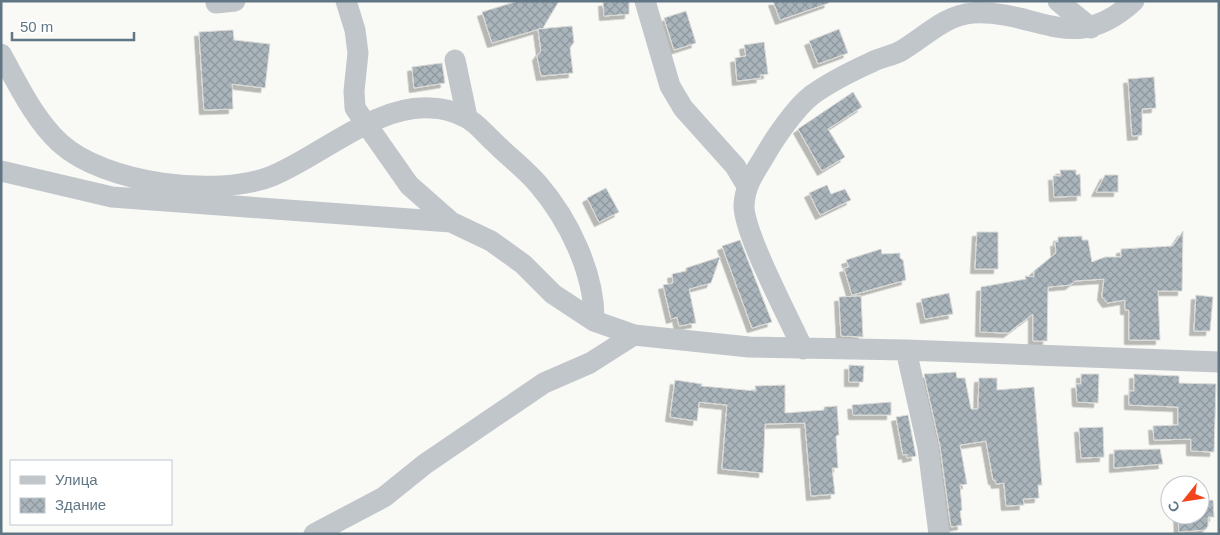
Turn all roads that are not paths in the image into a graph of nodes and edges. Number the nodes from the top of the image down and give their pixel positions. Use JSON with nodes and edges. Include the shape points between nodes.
{"nodes":[{"id":1,"x":346,"y":1,"type":"edge"},
{"id":2,"x":645,"y":1,"type":"edge"},
{"id":3,"x":1058,"y":1,"type":"edge"},
{"id":4,"x":1134,"y":1,"type":"edge"},
{"id":5,"x":1090,"y":28,"type":"junction"},
{"id":6,"x":1,"y":54,"type":"edge"},
{"id":7,"x":454,"y":60,"type":"dead end"},
{"id":8,"x":467,"y":118,"type":"junction"},
{"id":9,"x":366,"y":125,"type":"junction"},
{"id":10,"x":1,"y":171,"type":"edge"},
{"id":11,"x":746,"y":186,"type":"junction"},
{"id":12,"x":452,"y":222,"type":"junction"},
{"id":13,"x":594,"y":321,"type":"junction"},
{"id":14,"x":634,"y":335,"type":"junction"},
{"id":15,"x":803,"y":349,"type":"junction"},
{"id":16,"x":906,"y":350,"type":"junction"},
{"id":17,"x":1219,"y":362,"type":"edge"},
{"id":18,"x":314,"y":534,"type":"edge"},
{"id":19,"x":939,"y":534,"type":"edge"}],
"edges":[{"from":1,"to":9,"type":"street","via":[[358,53],[355,108]]},
{"from":2,"to":11,"type":"street","via":[[670,86],[683,108],[735,166]]},
{"from":3,"to":5,"type":"street"},
{"from":4,"to":5,"type":"street"},
{"from":5,"to":11,"type":"street","via":[[1068,30],[1006,14],[971,14],[940,23],[925,37],[898,53],[874,61],[811,95],[775,137]]},
{"from":6,"to":9,"type":"street","via":[[34,111],[61,144],[91,163],[155,183],[228,186],[272,176]]},
{"from":7,"to":8,"type":"street"},
{"from":8,"to":9,"type":"street","via":[[433,108],[418,108],[390,114]]},
{"from":8,"to":13,"type":"street","via":[[527,171],[552,201],[590,281]]},
{"from":9,"to":12,"type":"street","via":[[409,185]]},
{"from":10,"to":12,"type":"street","via":[[112,197]]},
{"from":11,"to":15,"type":"street","via":[[744,208],[753,238]]},
{"from":12,"to":13,"type":"street","via":[[499,247],[523,264],[553,294]]},
{"from":13,"to":14,"type":"street"},
{"from":14,"to":15,"type":"street"},
{"from":14,"to":18,"type":"street","via":[[590,363],[544,383],[425,464],[384,497]]},
{"from":15,"to":16,"type":"street"},
{"from":16,"to":17,"type":"street"},
{"from":16,"to":19,"type":"street","via":[[928,448]]}]}
